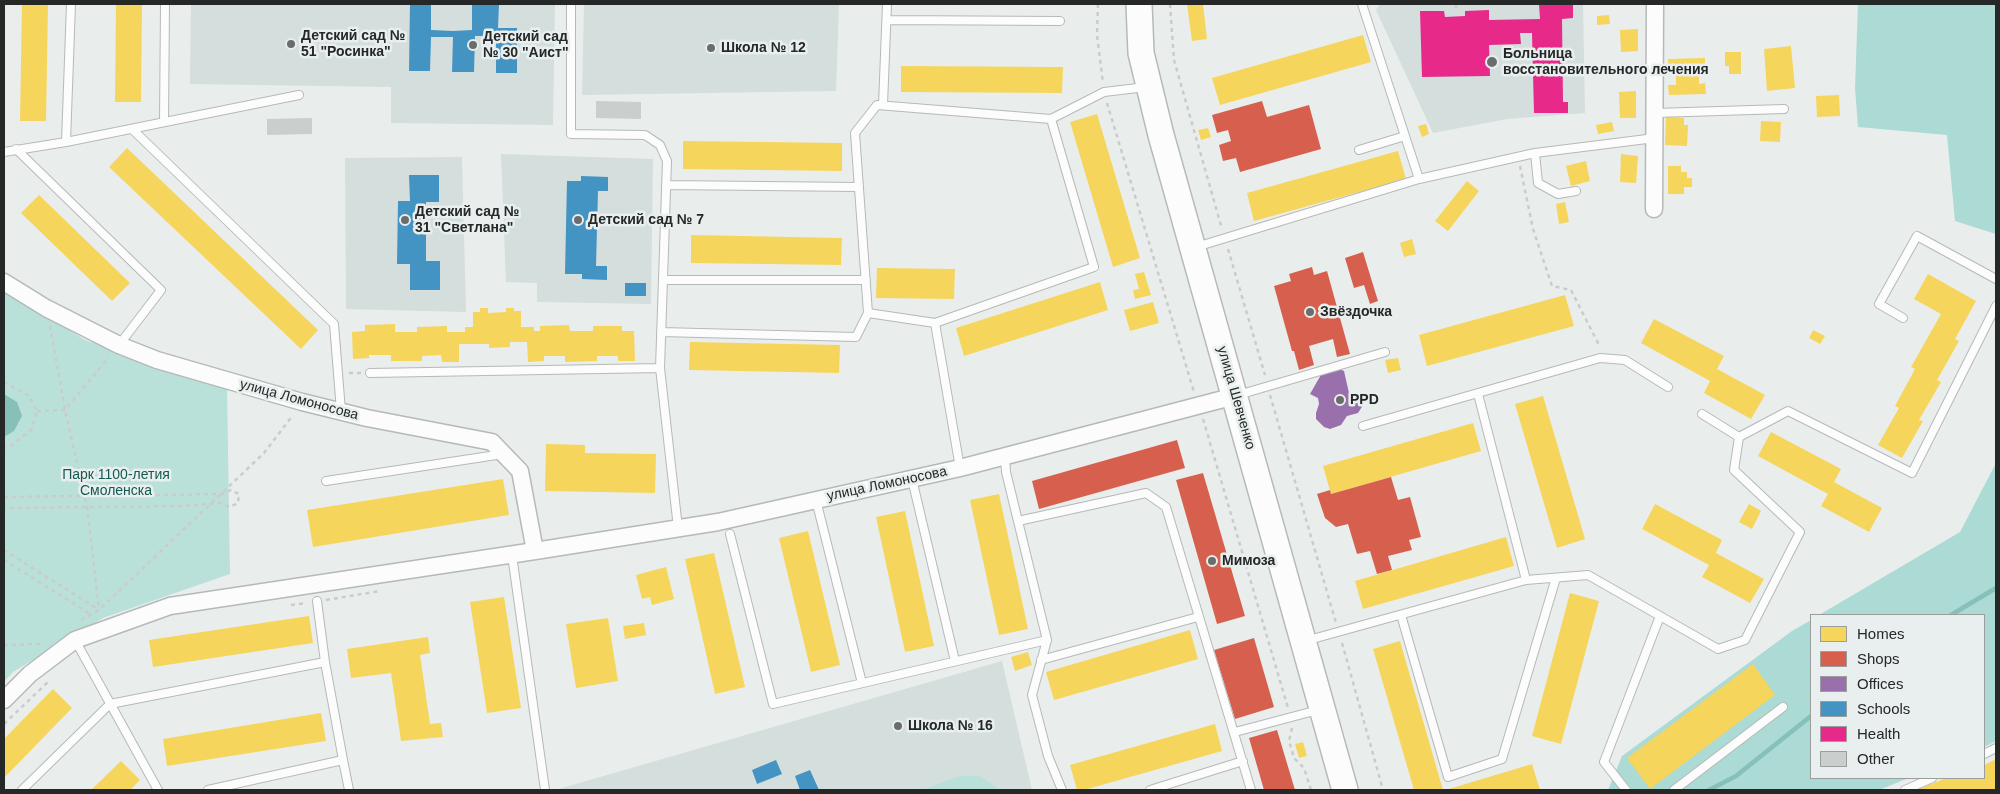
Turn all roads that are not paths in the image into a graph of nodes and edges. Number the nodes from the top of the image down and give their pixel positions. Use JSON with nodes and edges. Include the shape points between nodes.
{"nodes":[{"id":1,"x":71,"y":4,"type":"edge"},
{"id":2,"x":165,"y":4,"type":"edge"},
{"id":3,"x":571,"y":4,"type":"edge"},
{"id":4,"x":887,"y":4,"type":"edge"},
{"id":5,"x":1139,"y":4,"type":"edge"},
{"id":6,"x":1362,"y":4,"type":"edge"},
{"id":7,"x":1655,"y":4,"type":"edge"},
{"id":8,"x":887,"y":20,"type":"junction"},
{"id":9,"x":1060,"y":21,"type":"dead end"},
{"id":10,"x":1149,"y":87,"type":"junction"},
{"id":11,"x":299,"y":95,"type":"dead end"},
{"id":12,"x":884,"y":105,"type":"junction"},
{"id":13,"x":1784,"y":109,"type":"dead end"},
{"id":14,"x":1654,"y":113,"type":"junction"},
{"id":15,"x":1051,"y":119,"type":"junction"},
{"id":16,"x":164,"y":122,"type":"junction"},
{"id":17,"x":132,"y":129,"type":"junction"},
{"id":18,"x":1405,"y":136,"type":"junction"},
{"id":19,"x":1655,"y":138,"type":"junction"},
{"id":20,"x":66,"y":142,"type":"junction"},
{"id":21,"x":16,"y":149,"type":"junction"},
{"id":22,"x":1359,"y":150,"type":"dead end"},
{"id":23,"x":4,"y":152,"type":"edge"},
{"id":24,"x":1535,"y":154,"type":"junction"},
{"id":25,"x":1419,"y":179,"type":"junction"},
{"id":26,"x":666,"y":185,"type":"junction"},
{"id":27,"x":859,"y":187,"type":"junction"},
{"id":28,"x":1576,"y":191,"type":"dead end"},
{"id":29,"x":1654,"y":209,"type":"dead end"},
{"id":30,"x":1193,"y":248,"type":"junction"},
{"id":31,"x":1996,"y":279,"type":"edge"},
{"id":32,"x":663,"y":280,"type":"junction"},
{"id":33,"x":866,"y":280,"type":"junction"},
{"id":34,"x":4,"y":282,"type":"edge"},
{"id":35,"x":1996,"y":306,"type":"edge"},
{"id":36,"x":868,"y":313,"type":"junction"},
{"id":37,"x":1903,"y":318,"type":"dead end"},
{"id":38,"x":935,"y":323,"type":"junction"},
{"id":39,"x":661,"y":332,"type":"junction"},
{"id":40,"x":119,"y":345,"type":"junction"},
{"id":41,"x":1385,"y":352,"type":"dead end"},
{"id":42,"x":660,"y":368,"type":"junction"},
{"id":43,"x":370,"y":373,"type":"road end"},
{"id":44,"x":1668,"y":387,"type":"dead end"},
{"id":45,"x":1478,"y":394,"type":"junction"},
{"id":46,"x":1235,"y":396,"type":"junction"},
{"id":47,"x":341,"y":411,"type":"junction"},
{"id":48,"x":1702,"y":414,"type":"dead end"},
{"id":49,"x":1363,"y":426,"type":"dead end"},
{"id":50,"x":1739,"y":437,"type":"junction"},
{"id":51,"x":503,"y":454,"type":"junction"},
{"id":52,"x":1005,"y":457,"type":"junction"},
{"id":53,"x":960,"y":468,"type":"junction"},
{"id":54,"x":912,"y":479,"type":"junction"},
{"id":55,"x":326,"y":481,"type":"dead end"},
{"id":56,"x":816,"y":500,"type":"junction"},
{"id":57,"x":1018,"y":521,"type":"junction"},
{"id":58,"x":678,"y":528,"type":"junction"},
{"id":59,"x":730,"y":534,"type":"dead end"},
{"id":60,"x":535,"y":551,"type":"junction"},
{"id":61,"x":512,"y":555,"type":"junction"},
{"id":62,"x":1556,"y":578,"type":"junction"},
{"id":63,"x":1526,"y":580,"type":"junction"},
{"id":64,"x":317,"y":601,"type":"dead end"},
{"id":65,"x":1401,"y":615,"type":"junction"},
{"id":66,"x":1660,"y":616,"type":"junction"},
{"id":67,"x":1198,"y":617,"type":"junction"},
{"id":68,"x":74,"y":632,"type":"junction"},
{"id":69,"x":1047,"y":640,"type":"junction"},
{"id":70,"x":1304,"y":642,"type":"junction"},
{"id":71,"x":1041,"y":660,"type":"junction"},
{"id":72,"x":955,"y":661,"type":"junction"},
{"id":73,"x":325,"y":662,"type":"junction"},
{"id":74,"x":862,"y":683,"type":"junction"},
{"id":75,"x":4,"y":700,"type":"edge"},
{"id":76,"x":110,"y":704,"type":"junction"},
{"id":77,"x":1783,"y":707,"type":"dead end"},
{"id":78,"x":1322,"y":708,"type":"junction"},
{"id":79,"x":1235,"y":732,"type":"junction"},
{"id":80,"x":343,"y":760,"type":"junction"},
{"id":81,"x":1243,"y":761,"type":"junction"},
{"id":82,"x":1930,"y":779,"type":"edge"},
{"id":83,"x":22,"y":790,"type":"edge"},
{"id":84,"x":158,"y":790,"type":"edge"},
{"id":85,"x":208,"y":790,"type":"edge"},
{"id":86,"x":349,"y":790,"type":"edge"},
{"id":87,"x":545,"y":790,"type":"edge"},
{"id":88,"x":1062,"y":790,"type":"edge"},
{"id":89,"x":1150,"y":790,"type":"edge"},
{"id":90,"x":1251,"y":790,"type":"edge"},
{"id":91,"x":1345,"y":790,"type":"edge"},
{"id":92,"x":1626,"y":790,"type":"edge"},
{"id":93,"x":1674,"y":790,"type":"edge"},
{"id":94,"x":1906,"y":790,"type":"edge"}],
"edges":[{"from":1,"to":20,"type":"lane"},
{"from":2,"to":16,"type":"lane"},
{"from":3,"to":26,"type":"lane","via":[[571,134],[645,135],[660,145],[667,161]]},
{"from":4,"to":8,"type":"lane"},
{"from":5,"to":10,"type":"main road","name":"улица Шевченко","via":[[1141,53]]},
{"from":6,"to":18,"type":"lane"},
{"from":7,"to":14,"type":"street"},
{"from":8,"to":9,"type":"lane"},
{"from":8,"to":12,"type":"lane"},
{"from":10,"to":15,"type":"lane","via":[[1104,92]]},
{"from":10,"to":30,"type":"main road","name":"улица Шевченко"},
{"from":11,"to":16,"type":"lane"},
{"from":12,"to":15,"type":"lane"},
{"from":12,"to":27,"type":"lane","via":[[876,104],[854,133]]},
{"from":13,"to":14,"type":"lane"},
{"from":14,"to":19,"type":"street"},
{"from":15,"to":38,"type":"lane","via":[[1094,267]]},
{"from":16,"to":17,"type":"lane"},
{"from":17,"to":20,"type":"lane"},
{"from":17,"to":47,"type":"lane","via":[[334,324]]},
{"from":18,"to":22,"type":"lane"},
{"from":18,"to":25,"type":"lane"},
{"from":19,"to":24,"type":"lane"},
{"from":19,"to":29,"type":"street"},
{"from":20,"to":21,"type":"lane"},
{"from":21,"to":23,"type":"lane"},
{"from":21,"to":40,"type":"lane","via":[[161,290]]},
{"from":24,"to":25,"type":"lane"},
{"from":24,"to":28,"type":"lane","via":[[1538,183],[1558,194]]},
{"from":25,"to":30,"type":"lane"},
{"from":26,"to":27,"type":"lane"},
{"from":26,"to":32,"type":"lane"},
{"from":27,"to":33,"type":"lane"},
{"from":30,"to":46,"type":"main road","name":"улица Шевченко"},
{"from":31,"to":37,"type":"lane","via":[[1917,236],[1879,304]]},
{"from":32,"to":33,"type":"lane"},
{"from":32,"to":39,"type":"lane"},
{"from":33,"to":36,"type":"lane"},
{"from":34,"to":40,"type":"street","name":"улица Ломоносова","via":[[46,308]]},
{"from":35,"to":50,"type":"lane","via":[[1912,473],[1788,412]]},
{"from":36,"to":38,"type":"lane"},
{"from":36,"to":39,"type":"lane","via":[[856,337]]},
{"from":38,"to":53,"type":"lane"},
{"from":39,"to":42,"type":"lane"},
{"from":40,"to":47,"type":"street","name":"улица Ломоносова","via":[[157,360]]},
{"from":41,"to":46,"type":"lane"},
{"from":42,"to":43,"type":"lane"},
{"from":42,"to":58,"type":"lane"},
{"from":44,"to":45,"type":"lane","via":[[1625,360],[1600,358]]},
{"from":45,"to":49,"type":"lane"},
{"from":45,"to":63,"type":"lane"},
{"from":46,"to":52,"type":"street","name":"улица Ломоносова"},
{"from":46,"to":70,"type":"main road","name":"улица Шевченко"},
{"from":47,"to":51,"type":"street","name":"улица Ломоносова","via":[[492,442]]},
{"from":48,"to":50,"type":"lane"},
{"from":50,"to":66,"type":"lane","via":[[1734,470],[1800,532],[1745,640],[1718,648]]},
{"from":51,"to":55,"type":"lane"},
{"from":51,"to":60,"type":"street","name":"улица Ломоносова","via":[[520,471]]},
{"from":52,"to":53,"type":"street","name":"улица Ломоносова"},
{"from":52,"to":57,"type":"lane"},
{"from":53,"to":54,"type":"street","name":"улица Ломоносова"},
{"from":54,"to":56,"type":"street","name":"улица Ломоносова"},
{"from":54,"to":72,"type":"lane"},
{"from":56,"to":58,"type":"street","name":"улица Ломоносова"},
{"from":56,"to":74,"type":"lane"},
{"from":57,"to":67,"type":"lane","via":[[1146,493],[1166,507]]},
{"from":57,"to":69,"type":"lane"},
{"from":58,"to":60,"type":"street","name":"улица Ломоносова"},
{"from":59,"to":74,"type":"lane","via":[[773,704]]},
{"from":60,"to":61,"type":"street","name":"улица Ломоносова"},
{"from":61,"to":68,"type":"street","name":"улица Ломоносова","via":[[170,606]]},
{"from":61,"to":87,"type":"lane"},
{"from":62,"to":63,"type":"lane"},
{"from":62,"to":65,"type":"lane","via":[[1502,759],[1448,777]]},
{"from":62,"to":66,"type":"lane","via":[[1588,575]]},
{"from":63,"to":65,"type":"lane"},
{"from":64,"to":73,"type":"lane"},
{"from":65,"to":70,"type":"lane"},
{"from":66,"to":92,"type":"lane","via":[[1604,762]]},
{"from":67,"to":71,"type":"lane"},
{"from":67,"to":79,"type":"lane"},
{"from":68,"to":75,"type":"street","name":"улица Ломоносова"},
{"from":68,"to":76,"type":"lane"},
{"from":69,"to":71,"type":"lane"},
{"from":69,"to":72,"type":"lane"},
{"from":70,"to":78,"type":"main road","name":"улица Шевченко"},
{"from":71,"to":88,"type":"lane","via":[[1032,695],[1048,756]]},
{"from":72,"to":74,"type":"lane"},
{"from":73,"to":76,"type":"lane"},
{"from":73,"to":80,"type":"lane"},
{"from":76,"to":83,"type":"lane"},
{"from":76,"to":84,"type":"lane"},
{"from":77,"to":93,"type":"lane"},
{"from":78,"to":79,"type":"lane"},
{"from":78,"to":91,"type":"main road","name":"улица Шевченко"},
{"from":79,"to":81,"type":"lane"},
{"from":80,"to":85,"type":"lane"},
{"from":80,"to":86,"type":"lane"},
{"from":81,"to":89,"type":"lane"},
{"from":81,"to":90,"type":"lane"},
{"from":82,"to":94,"type":"lane"}]}
